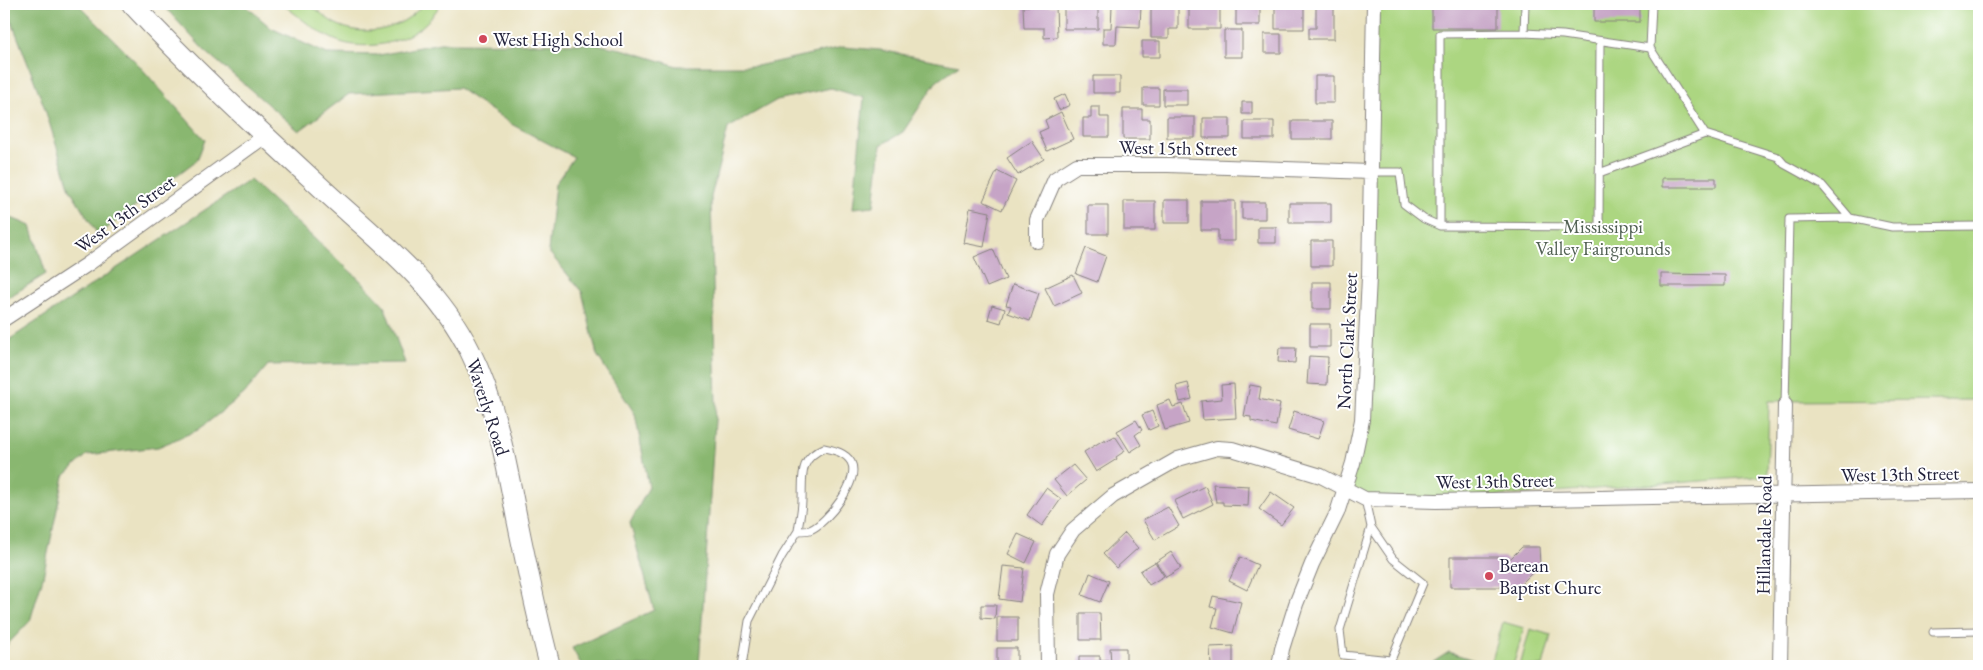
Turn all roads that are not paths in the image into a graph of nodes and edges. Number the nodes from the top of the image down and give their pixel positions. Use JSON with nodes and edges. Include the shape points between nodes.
{"nodes":[{"id":1,"x":132,"y":4,"type":"edge"},
{"id":2,"x":1374,"y":4,"type":"edge"},
{"id":3,"x":1525,"y":4,"type":"edge"},
{"id":4,"x":1652,"y":4,"type":"edge"},
{"id":5,"x":1524,"y":33,"type":"junction"},
{"id":6,"x":1600,"y":42,"type":"junction"},
{"id":7,"x":1650,"y":48,"type":"junction"},
{"id":8,"x":1705,"y":134,"type":"junction"},
{"id":9,"x":265,"y":136,"type":"junction"},
{"id":10,"x":1370,"y":172,"type":"junction"},
{"id":11,"x":1599,"y":173,"type":"junction"},
{"id":12,"x":1850,"y":218,"type":"junction"},
{"id":13,"x":1440,"y":226,"type":"junction"},
{"id":14,"x":1979,"y":226,"type":"edge"},
{"id":15,"x":1037,"y":242,"type":"dead end"},
{"id":16,"x":4,"y":319,"type":"edge"},
{"id":17,"x":1785,"y":405,"type":"joint"},
{"id":18,"x":1345,"y":488,"type":"junction"},
{"id":19,"x":1979,"y":491,"type":"edge"},
{"id":20,"x":1784,"y":494,"type":"junction"},
{"id":21,"x":1365,"y":499,"type":"junction"},
{"id":22,"x":1371,"y":527,"type":"junction"},
{"id":23,"x":798,"y":532,"type":"junction"},
{"id":24,"x":1933,"y":632,"type":"dead end"},
{"id":25,"x":1979,"y":632,"type":"edge"},
{"id":26,"x":550,"y":666,"type":"edge"},
{"id":27,"x":742,"y":666,"type":"edge"},
{"id":28,"x":1048,"y":666,"type":"edge"},
{"id":29,"x":1279,"y":666,"type":"edge"},
{"id":30,"x":1780,"y":666,"type":"edge"}],
"edges":[{"from":1,"to":9,"type":"street","name":"Waverly Road"},
{"from":2,"to":10,"type":"street","name":"North Clark Street"},
{"from":3,"to":5,"type":"lane"},
{"from":4,"to":7,"type":"lane"},
{"from":5,"to":6,"type":"lane","via":[[1563,35]]},
{"from":5,"to":13,"type":"lane","via":[[1440,34]]},
{"from":6,"to":7,"type":"lane"},
{"from":6,"to":11,"type":"lane"},
{"from":7,"to":8,"type":"lane"},
{"from":8,"to":11,"type":"lane"},
{"from":8,"to":12,"type":"lane","via":[[1778,157],[1784,164],[1822,185]]},
{"from":9,"to":16,"type":"street","name":"West 13th Street","via":[[88,264]]},
{"from":9,"to":26,"type":"street","name":"Waverly Road","via":[[418,277],[447,312],[470,350],[488,394],[505,455],[535,610]]},
{"from":10,"to":13,"type":"lane","via":[[1400,172],[1404,204]]},
{"from":10,"to":15,"type":"street","name":"West 15th Street","via":[[1077,165],[1055,179],[1037,220]]},
{"from":10,"to":18,"type":"street","name":"North Clark Street","via":[[1362,420]]},
{"from":11,"to":13,"type":"lane","via":[[1599,227]]},
{"from":12,"to":14,"type":"lane","via":[[1892,227]]},
{"from":12,"to":17,"type":"lane","via":[[1789,219]]},
{"from":17,"to":20,"type":"street","name":"Hillandale Road"},
{"from":18,"to":21,"type":"street","name":"West 13th Street"},
{"from":18,"to":28,"type":"street","name":"West 13th Street","via":[[1280,462],[1217,448],[1178,459],[1113,496],[1073,530],[1057,554],[1046,594]]},
{"from":18,"to":29,"type":"street","name":"North Clark Street","via":[[1296,604]]},
{"from":19,"to":20,"type":"street","name":"West 13th Street"},
{"from":20,"to":21,"type":"street","name":"West 13th Street","via":[[1436,501]]},
{"from":20,"to":30,"type":"street","name":"Hillandale Road"},
{"from":21,"to":22,"type":"lane"},
{"from":22,"to":22,"type":"lane","via":[[1340,630],[1343,655],[1392,660],[1423,583],[1393,559]]},
{"from":23,"to":23,"type":"lane","via":[[802,471],[807,460],[824,448],[841,452],[851,461],[854,473],[851,484],[818,524]]},
{"from":23,"to":27,"type":"lane","via":[[749,621]]},
{"from":24,"to":25,"type":"lane"}]}
